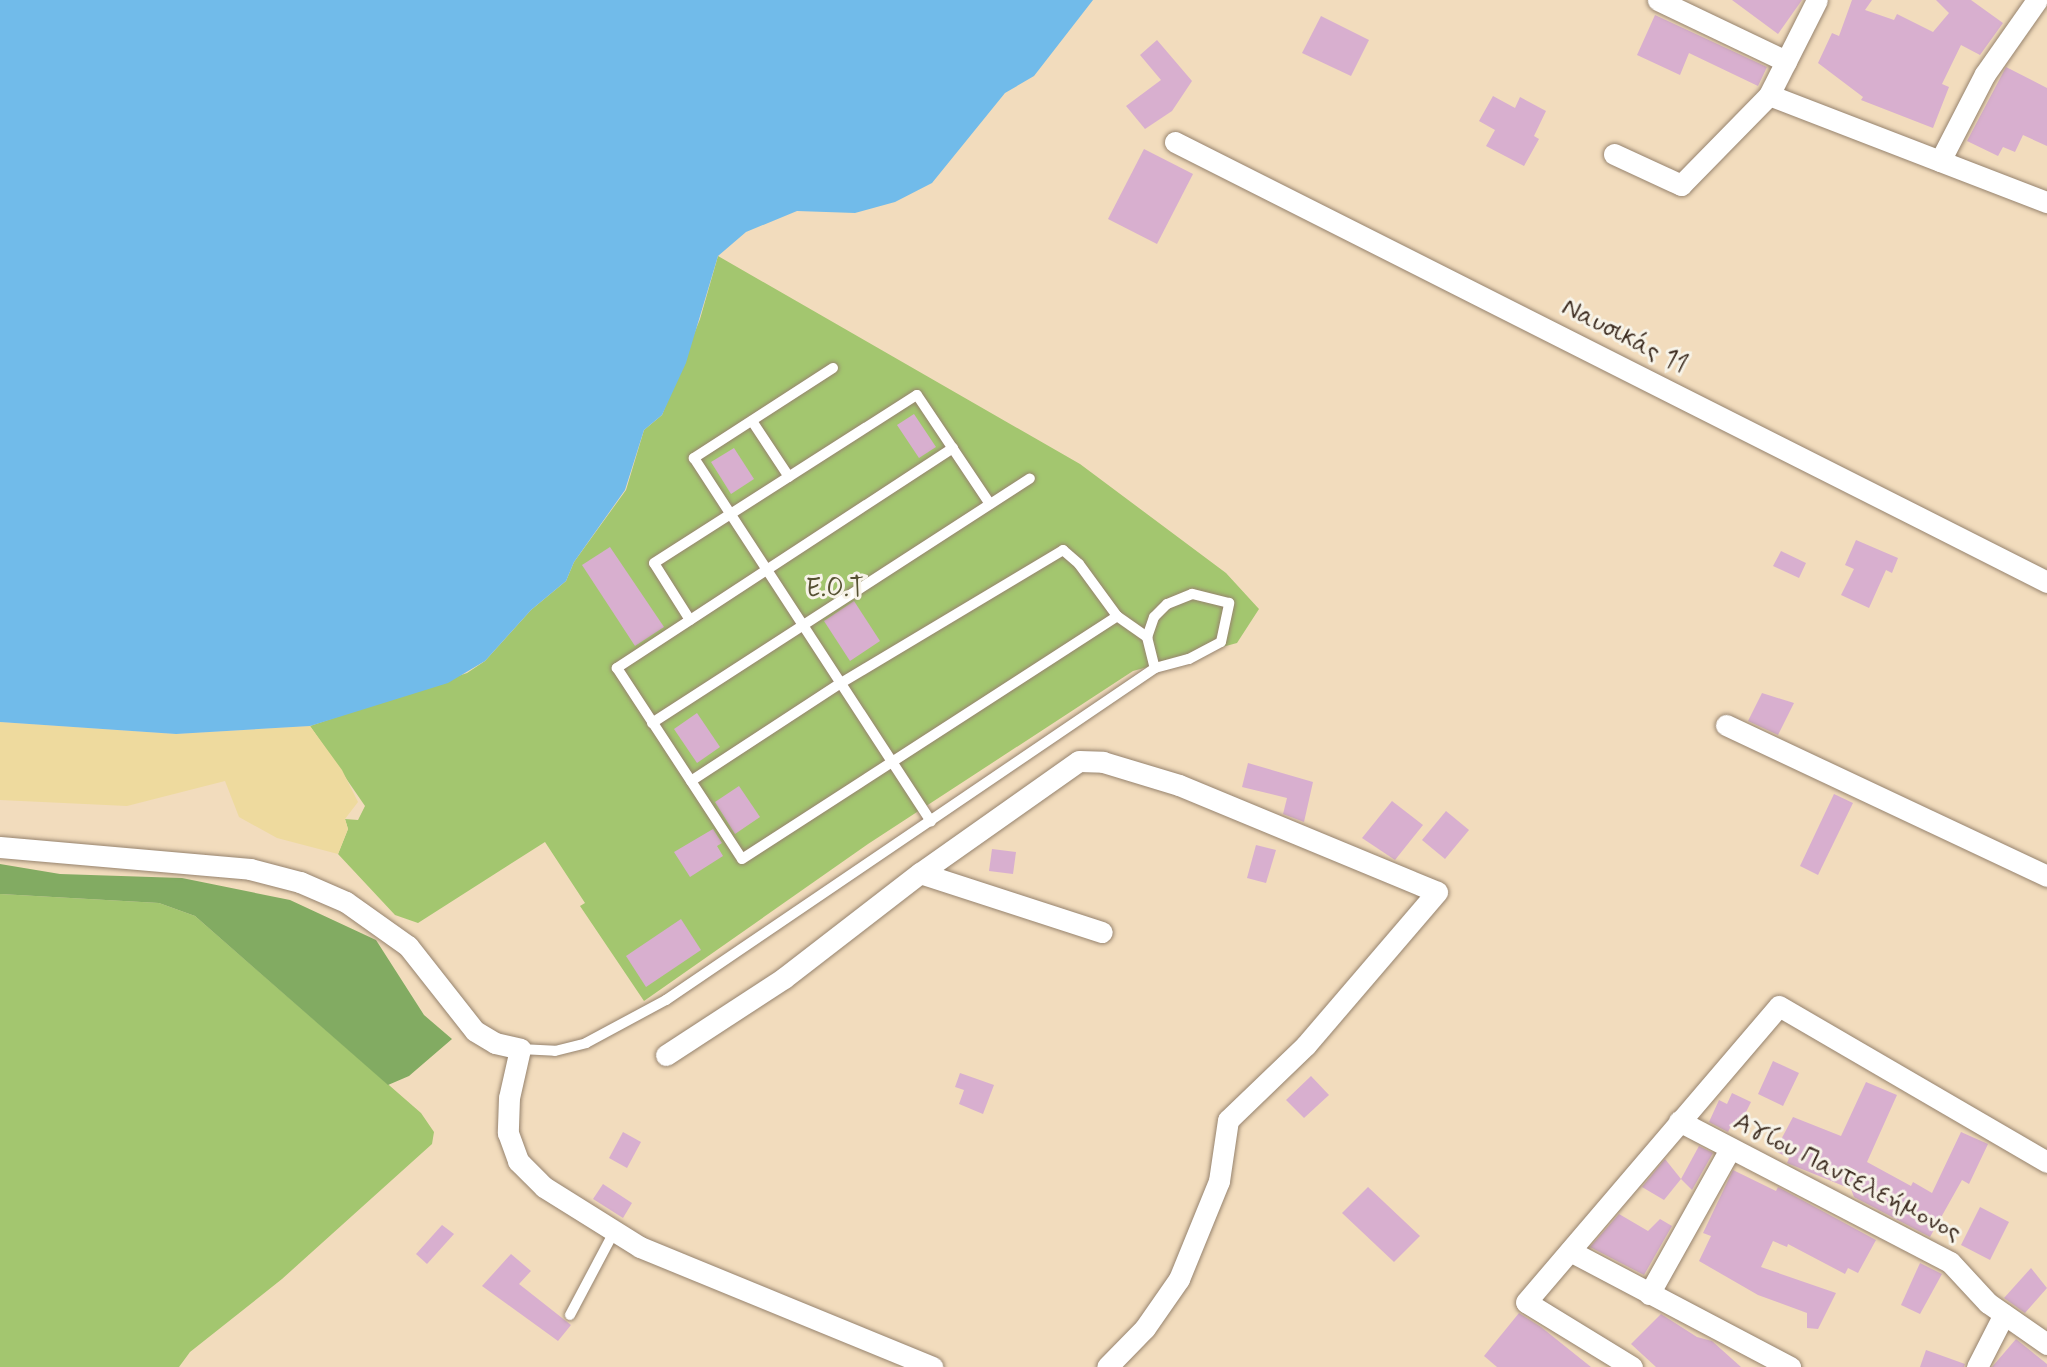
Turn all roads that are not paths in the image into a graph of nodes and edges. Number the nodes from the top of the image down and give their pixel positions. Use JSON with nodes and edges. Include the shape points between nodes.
{"nodes":[{"id":1,"x":1658,"y":0,"type":"edge"},
{"id":2,"x":1817,"y":0,"type":"edge"},
{"id":3,"x":2037,"y":0,"type":"edge"},
{"id":4,"x":1786,"y":61,"type":"junction"},
{"id":5,"x":1769,"y":94,"type":"junction"},
{"id":6,"x":1175,"y":142,"type":"dead end"},
{"id":7,"x":1614,"y":154,"type":"dead end"},
{"id":8,"x":1940,"y":161,"type":"junction"},
{"id":9,"x":2047,"y":202,"type":"edge"},
{"id":10,"x":833,"y":369,"type":"dead end"},
{"id":11,"x":752,"y":421,"type":"junction"},
{"id":12,"x":953,"y":448,"type":"junction"},
{"id":13,"x":789,"y":477,"type":"junction"},
{"id":14,"x":1030,"y":478,"type":"dead end"},
{"id":15,"x":990,"y":504,"type":"junction"},
{"id":16,"x":731,"y":514,"type":"junction"},
{"id":17,"x":767,"y":570,"type":"junction"},
{"id":18,"x":2047,"y":582,"type":"edge"},
{"id":19,"x":1117,"y":616,"type":"junction"},
{"id":20,"x":690,"y":620,"type":"junction"},
{"id":21,"x":803,"y":625,"type":"junction"},
{"id":22,"x":1147,"y":637,"type":"junction"},
{"id":23,"x":1155,"y":668,"type":"junction"},
{"id":24,"x":841,"y":683,"type":"junction"},
{"id":25,"x":652,"y":723,"type":"junction"},
{"id":26,"x":1726,"y":725,"type":"dead end"},
{"id":27,"x":892,"y":762,"type":"junction"},
{"id":28,"x":691,"y":781,"type":"junction"},
{"id":29,"x":931,"y":821,"type":"junction"},
{"id":30,"x":0,"y":847,"type":"edge"},
{"id":31,"x":920,"y":873,"type":"junction"},
{"id":32,"x":2047,"y":876,"type":"edge"},
{"id":33,"x":1102,"y":932,"type":"dead end"},
{"id":34,"x":520,"y":1049,"type":"junction"},
{"id":35,"x":666,"y":1055,"type":"dead end"},
{"id":36,"x":1679,"y":1121,"type":"junction"},
{"id":37,"x":1730,"y":1149,"type":"junction"},
{"id":38,"x":2047,"y":1162,"type":"edge"},
{"id":39,"x":614,"y":1232,"type":"junction"},
{"id":40,"x":1570,"y":1251,"type":"junction"},
{"id":41,"x":1649,"y":1294,"type":"junction"},
{"id":42,"x":2004,"y":1314,"type":"junction"},
{"id":43,"x":570,"y":1315,"type":"dead end"},
{"id":44,"x":2047,"y":1344,"type":"edge"},
{"id":45,"x":932,"y":1367,"type":"edge"},
{"id":46,"x":1107,"y":1367,"type":"edge"},
{"id":47,"x":1632,"y":1367,"type":"edge"},
{"id":48,"x":1790,"y":1367,"type":"edge"},
{"id":49,"x":1978,"y":1367,"type":"edge"}],
"edges":[{"from":1,"to":4,"type":"street"},
{"from":2,"to":4,"type":"street"},
{"from":3,"to":8,"type":"street","via":[[1984,74]]},
{"from":4,"to":5,"type":"street"},
{"from":5,"to":7,"type":"street","via":[[1681,185]]},
{"from":5,"to":8,"type":"street"},
{"from":6,"to":18,"type":"street","name":"Ναυσικάς 11"},
{"from":8,"to":9,"type":"street"},
{"from":10,"to":11,"type":"lane"},
{"from":11,"to":13,"type":"lane"},
{"from":11,"to":16,"type":"lane","via":[[694,458]]},
{"from":12,"to":13,"type":"lane","via":[[917,395]]},
{"from":12,"to":15,"type":"lane"},
{"from":12,"to":17,"type":"lane"},
{"from":13,"to":16,"type":"lane"},
{"from":14,"to":15,"type":"lane"},
{"from":15,"to":21,"type":"lane"},
{"from":16,"to":17,"type":"lane"},
{"from":16,"to":20,"type":"lane","via":[[654,563]]},
{"from":17,"to":20,"type":"lane"},
{"from":17,"to":21,"type":"lane"},
{"from":19,"to":22,"type":"lane"},
{"from":19,"to":24,"type":"lane","via":[[1079,564],[1063,550]]},
{"from":19,"to":27,"type":"lane"},
{"from":20,"to":25,"type":"lane","via":[[617,668]]},
{"from":21,"to":24,"type":"lane"},
{"from":21,"to":25,"type":"lane"},
{"from":22,"to":23,"type":"lane"},
{"from":22,"to":23,"type":"lane","via":[[1154,617],[1167,604],[1192,594],[1229,603],[1221,642],[1189,659]]},
{"from":23,"to":29,"type":"lane"},
{"from":24,"to":27,"type":"lane"},
{"from":24,"to":28,"type":"lane"},
{"from":25,"to":28,"type":"lane"},
{"from":26,"to":32,"type":"street"},
{"from":27,"to":28,"type":"lane","via":[[742,859]]},
{"from":27,"to":29,"type":"lane"},
{"from":29,"to":34,"type":"lane","via":[[607,1035],[555,1051]]},
{"from":30,"to":34,"type":"street","via":[[215,864],[314,887],[346,902],[401,939],[475,1031],[495,1043]]},
{"from":31,"to":33,"type":"street"},
{"from":31,"to":35,"type":"street","via":[[775,984]]},
{"from":31,"to":46,"type":"street","via":[[1069,767],[1089,760],[1127,768],[1244,809],[1437,892],[1306,1045],[1226,1123],[1219,1181],[1179,1279],[1145,1328]]},
{"from":34,"to":39,"type":"street","via":[[507,1116],[514,1154],[544,1187]]},
{"from":36,"to":37,"type":"street","name":"Αγίου Παντελεήμονος"},
{"from":36,"to":38,"type":"street","via":[[1779,1006]]},
{"from":36,"to":40,"type":"street"},
{"from":37,"to":41,"type":"street"},
{"from":37,"to":42,"type":"street","name":"Αγίου Παντελεήμονος","via":[[1950,1262]]},
{"from":39,"to":43,"type":"lane"},
{"from":39,"to":45,"type":"street","via":[[670,1260]]},
{"from":40,"to":41,"type":"street"},
{"from":40,"to":47,"type":"street","via":[[1526,1302]]},
{"from":41,"to":48,"type":"street"},
{"from":42,"to":44,"type":"street","name":"Αγίου Παντελεήμονος"},
{"from":42,"to":49,"type":"street"}]}
